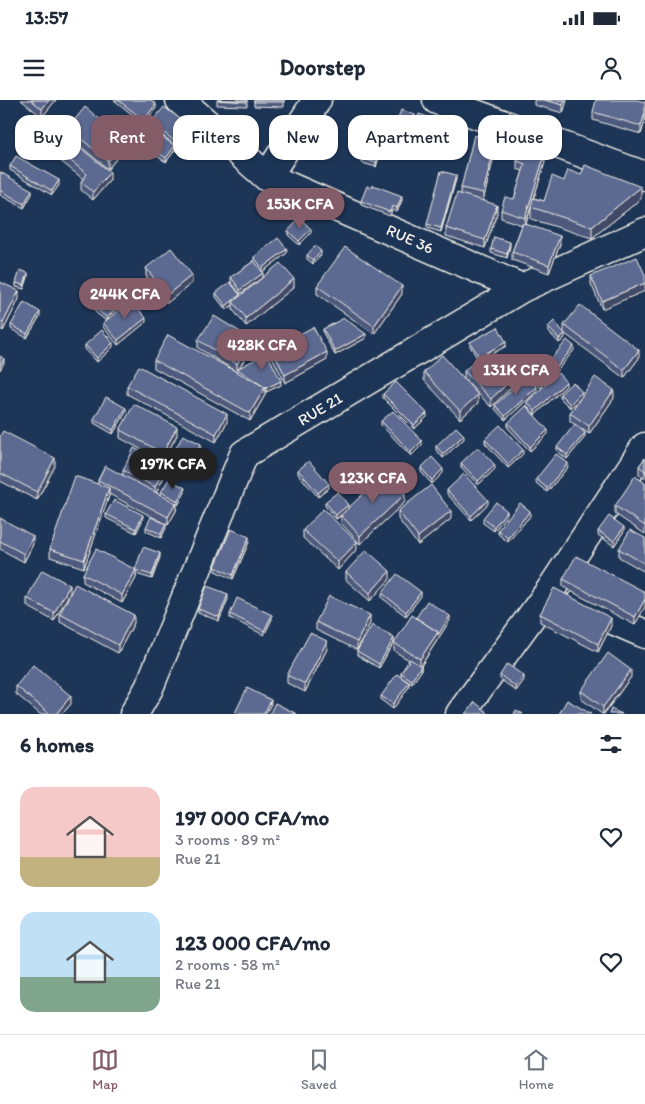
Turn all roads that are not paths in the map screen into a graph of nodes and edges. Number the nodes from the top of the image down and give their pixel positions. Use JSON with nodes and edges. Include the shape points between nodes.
{"nodes":[{"id":1,"x":180,"y":100,"type":"edge"},
{"id":2,"x":317,"y":100,"type":"edge"},
{"id":3,"x":437,"y":100,"type":"edge"},
{"id":4,"x":645,"y":176,"type":"edge"},
{"id":5,"x":267,"y":177,"type":"junction"},
{"id":6,"x":645,"y":232,"type":"edge"},
{"id":7,"x":522,"y":288,"type":"junction"},
{"id":8,"x":645,"y":447,"type":"edge"},
{"id":9,"x":549,"y":592,"type":"junction"},
{"id":10,"x":645,"y":634,"type":"edge"},
{"id":11,"x":134,"y":714,"type":"edge"},
{"id":12,"x":460,"y":714,"type":"edge"}],
"edges":[{"from":1,"to":5,"type":"street","name":"RUE 36"},
{"from":2,"to":5,"type":"street"},
{"from":3,"to":4,"type":"street"},
{"from":5,"to":7,"type":"street","name":"RUE 36"},
{"from":6,"to":7,"type":"street","name":"RUE 21"},
{"from":7,"to":11,"type":"street","name":"RUE 21","via":[[244,454],[149,688]]},
{"from":8,"to":9,"type":"street"},
{"from":9,"to":10,"type":"street"},
{"from":9,"to":12,"type":"street"}]}
